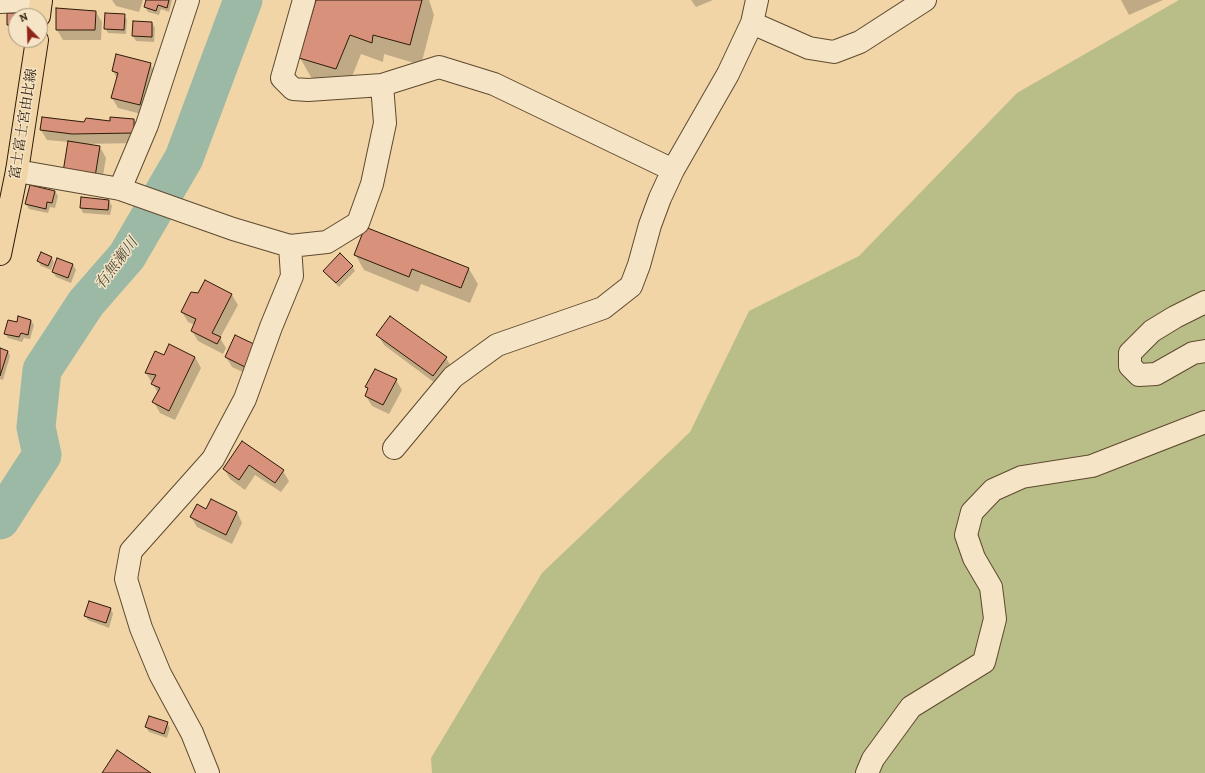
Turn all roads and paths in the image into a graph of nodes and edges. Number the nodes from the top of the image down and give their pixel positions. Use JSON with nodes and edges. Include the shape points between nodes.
{"nodes":[{"id":1,"x":41,"y":0,"type":"edge"},
{"id":2,"x":188,"y":0,"type":"edge"},
{"id":3,"x":304,"y":0,"type":"edge"},
{"id":4,"x":757,"y":0,"type":"edge"},
{"id":5,"x":925,"y":0,"type":"edge"},
{"id":6,"x":0,"y":2,"type":"edge"},
{"id":7,"x":752,"y":23,"type":"junction"},
{"id":8,"x":36,"y":48,"type":"edge"},
{"id":9,"x":382,"y":85,"type":"junction"},
{"id":10,"x":673,"y":170,"type":"junction"},
{"id":11,"x":17,"y":171,"type":"junction"},
{"id":12,"x":120,"y":189,"type":"junction"},
{"id":13,"x":290,"y":246,"type":"junction"},
{"id":14,"x":0,"y":254,"type":"edge"},
{"id":15,"x":1205,"y":302,"type":"edge"},
{"id":16,"x":1205,"y":351,"type":"edge"},
{"id":17,"x":1205,"y":422,"type":"edge"},
{"id":18,"x":394,"y":448,"type":"dead end"},
{"id":19,"x":208,"y":773,"type":"edge"},
{"id":20,"x":867,"y":773,"type":"edge"}],
"edges":[{"from":1,"to":6,"type":"street"},
{"from":2,"to":12,"type":"street","via":[[147,125]]},
{"from":3,"to":9,"type":"street","via":[[282,78],[293,89]]},
{"from":4,"to":7,"type":"street"},
{"from":5,"to":7,"type":"street","via":[[860,42],[834,52],[809,48]]},
{"from":7,"to":10,"type":"street","via":[[728,74]]},
{"from":8,"to":11,"type":"main road","name":"富士富士宮由比線"},
{"from":9,"to":10,"type":"street","via":[[439,67],[494,84]]},
{"from":9,"to":13,"type":"street","via":[[385,123],[372,184],[358,223],[327,242]]},
{"from":10,"to":18,"type":"street","via":[[650,225],[631,286],[603,308],[497,345],[453,377]]},
{"from":11,"to":12,"type":"street"},
{"from":11,"to":14,"type":"main road","name":"富士富士宮由比線"},
{"from":12,"to":13,"type":"street","via":[[233,229]]},
{"from":13,"to":19,"type":"street","via":[[292,276],[245,399],[213,459],[131,551],[126,579],[141,628],[157,667],[192,733]]},
{"from":15,"to":16,"type":"street","via":[[1152,331],[1130,353],[1130,366],[1139,375],[1156,374],[1193,353]]},
{"from":17,"to":20,"type":"street","via":[[1092,466],[1022,477],[993,490],[972,512],[966,535],[974,558],[991,587],[995,619],[984,662],[911,707],[873,759]]}]}
